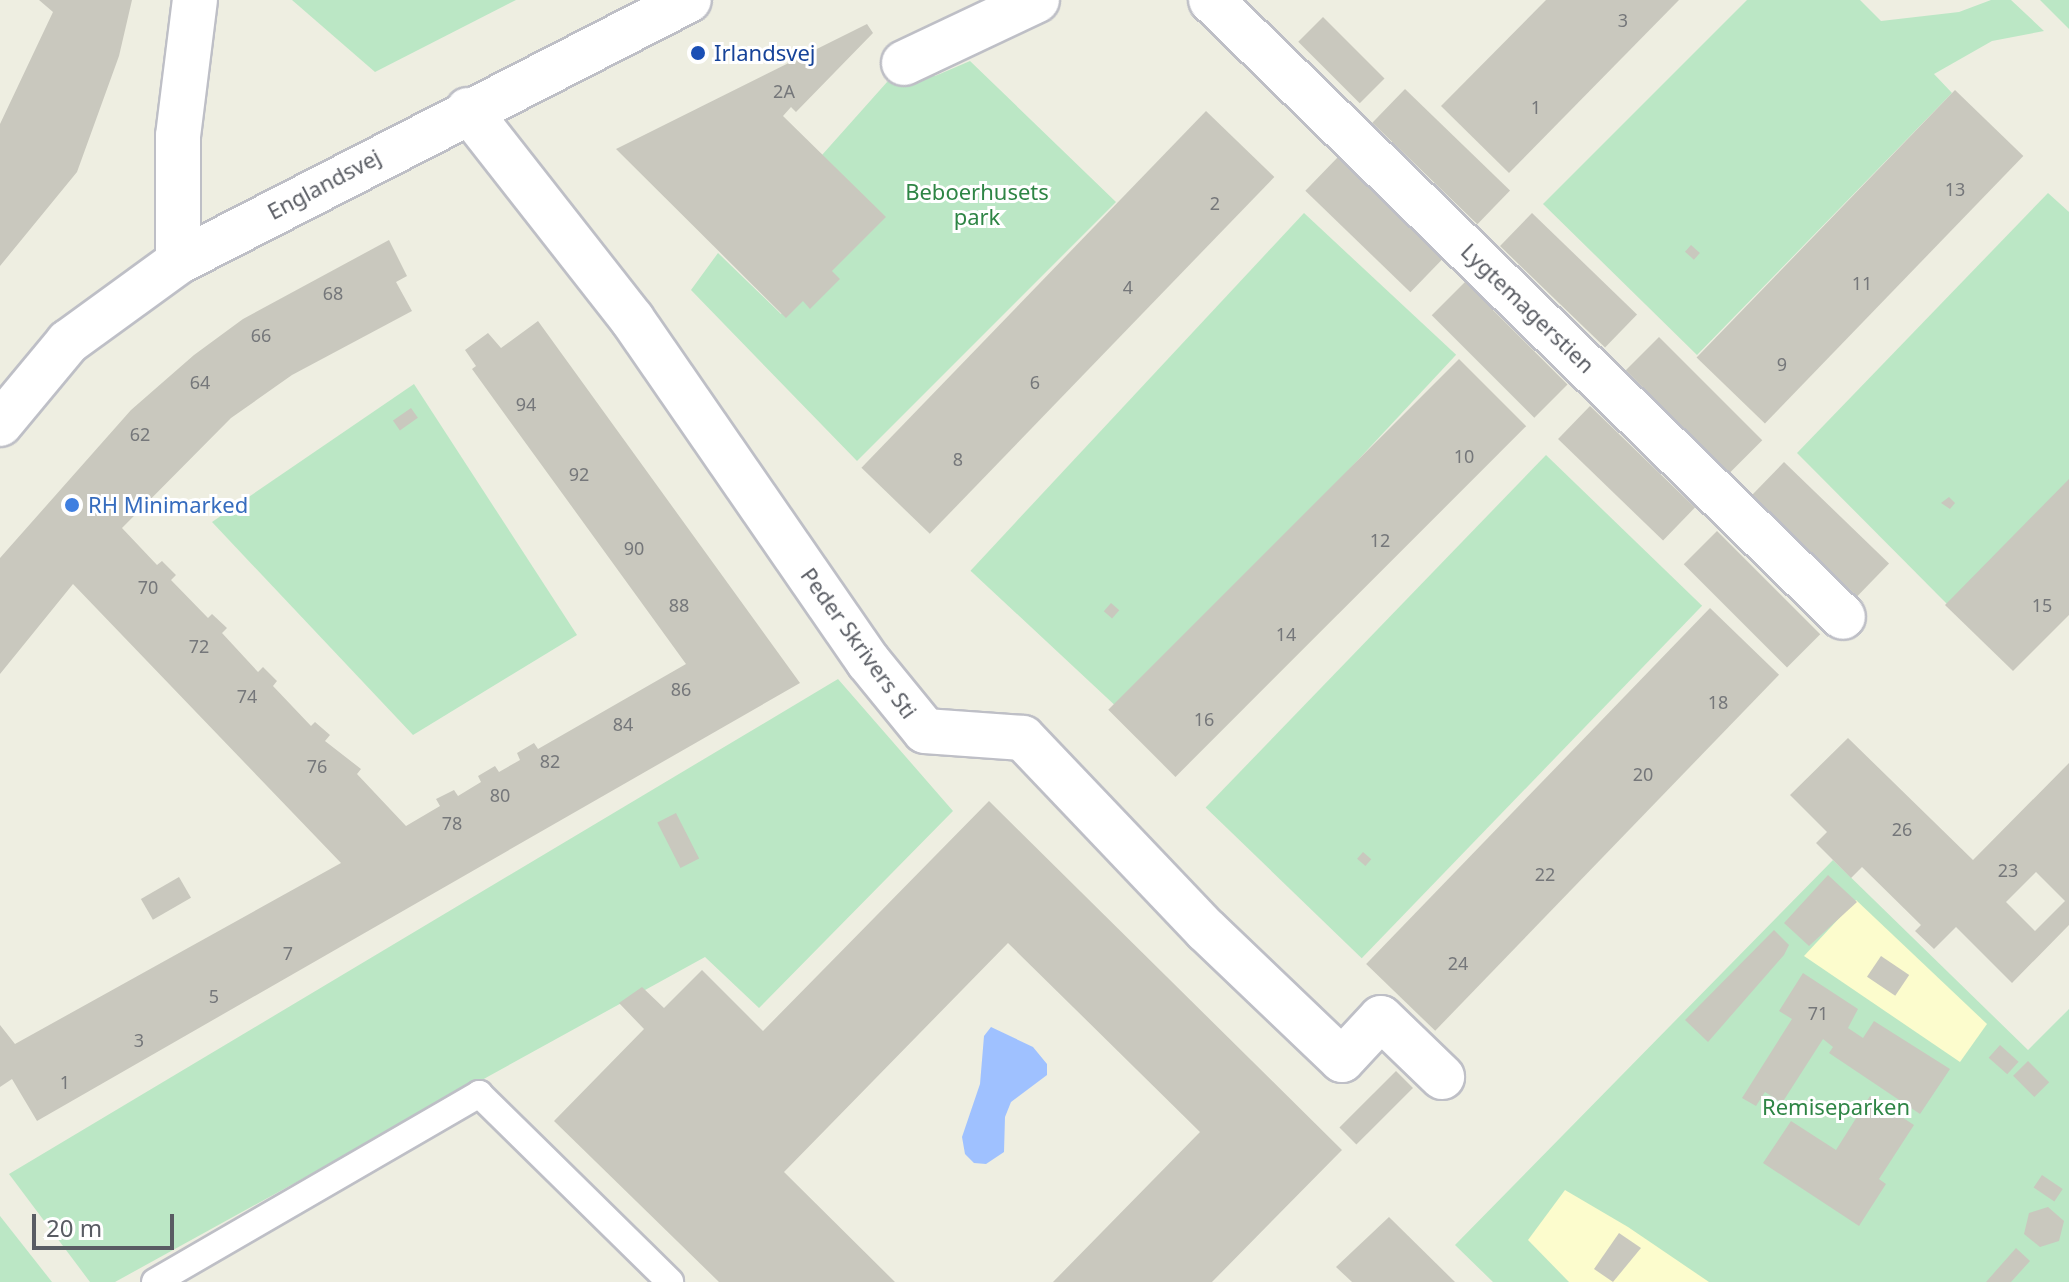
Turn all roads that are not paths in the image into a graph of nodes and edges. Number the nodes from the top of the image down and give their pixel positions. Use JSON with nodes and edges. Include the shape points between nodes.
{"nodes":[{"id":1,"x":195,"y":0,"type":"edge"},
{"id":2,"x":689,"y":0,"type":"edge"},
{"id":3,"x":1037,"y":0,"type":"edge"},
{"id":4,"x":1211,"y":0,"type":"edge"},
{"id":5,"x":904,"y":63,"type":"dead end"},
{"id":6,"x":468,"y":110,"type":"junction"},
{"id":7,"x":178,"y":262,"type":"junction"},
{"id":8,"x":0,"y":424,"type":"edge"},
{"id":9,"x":1843,"y":617,"type":"dead end"},
{"id":10,"x":1442,"y":1077,"type":"dead end"},
{"id":11,"x":155,"y":1282,"type":"edge"},
{"id":12,"x":670,"y":1282,"type":"edge"}],
"edges":[{"from":1,"to":7,"type":"street","via":[[178,136]]},
{"from":2,"to":6,"type":"street","name":"Englandsvej"},
{"from":3,"to":5,"type":"street"},
{"from":4,"to":9,"type":"street","name":"Lygtemagerstien"},
{"from":6,"to":7,"type":"street","name":"Englandsvej"},
{"from":6,"to":10,"type":"street","name":"Peder Skrivers Sti","via":[[632,319],[868,661],[925,731],[1023,738],[1206,930],[1342,1060],[1381,1018]]},
{"from":7,"to":8,"type":"street","name":"Englandsvej","via":[[68,342]]},
{"from":11,"to":12,"type":"lane","via":[[479,1094]]}]}
